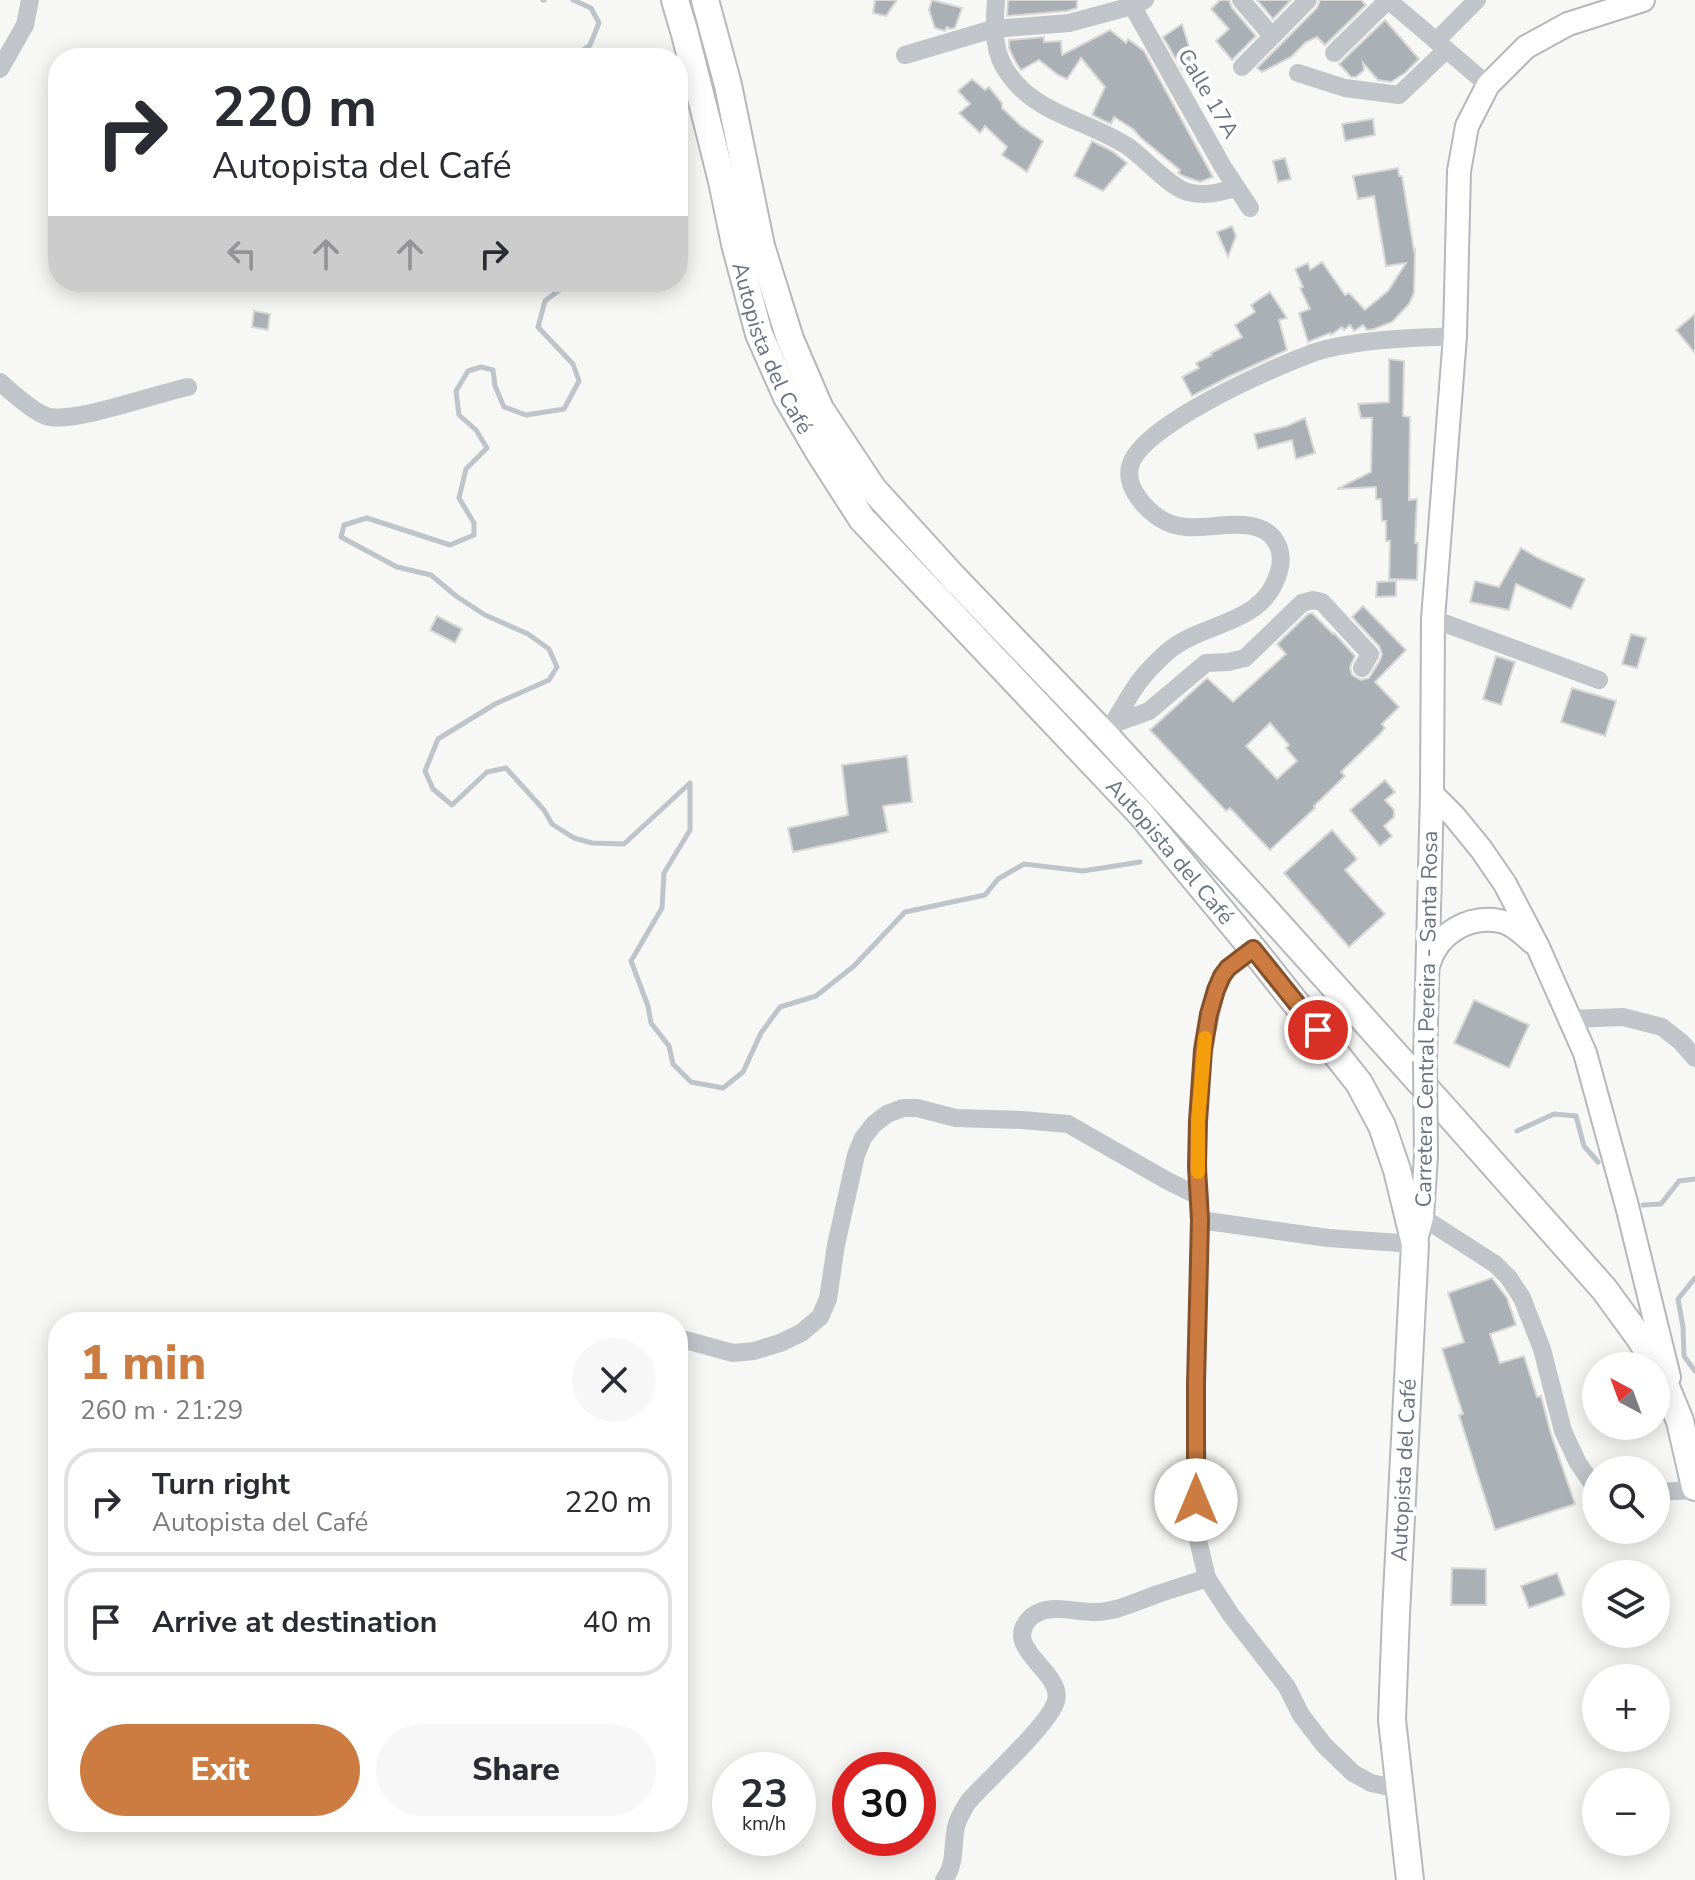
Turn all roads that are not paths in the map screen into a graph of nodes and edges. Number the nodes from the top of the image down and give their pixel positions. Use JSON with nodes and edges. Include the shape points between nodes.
{"nodes":[{"id":1,"x":30,"y":0,"type":"edge"},
{"id":2,"x":675,"y":0,"type":"edge"},
{"id":3,"x":705,"y":0,"type":"edge"},
{"id":4,"x":996,"y":0,"type":"edge"},
{"id":5,"x":1241,"y":0,"type":"edge"},
{"id":6,"x":1308,"y":0,"type":"edge"},
{"id":7,"x":1388,"y":0,"type":"edge"},
{"id":8,"x":1477,"y":0,"type":"edge"},
{"id":9,"x":1643,"y":0,"type":"edge"},
{"id":10,"x":1135,"y":2,"type":"edge"},
{"id":11,"x":993,"y":29,"type":"junction"},
{"id":12,"x":1272,"y":36,"type":"junction"},
{"id":13,"x":1441,"y":45,"type":"junction"},
{"id":14,"x":1334,"y":53,"type":"dead end"},
{"id":15,"x":905,"y":55,"type":"dead end"},
{"id":16,"x":1242,"y":67,"type":"dead end"},
{"id":17,"x":0,"y":69,"type":"edge"},
{"id":18,"x":1298,"y":73,"type":"dead end"},
{"id":19,"x":1488,"y":85,"type":"junction"},
{"id":20,"x":1236,"y":188,"type":"junction"},
{"id":21,"x":1250,"y":208,"type":"dead end"},
{"id":22,"x":1455,"y":336,"type":"junction"},
{"id":23,"x":0,"y":382,"type":"edge"},
{"id":24,"x":188,"y":387,"type":"dead end"},
{"id":25,"x":1433,"y":619,"type":"junction"},
{"id":26,"x":1362,"y":668,"type":"dead end"},
{"id":27,"x":1599,"y":680,"type":"dead end"},
{"id":28,"x":1109,"y":730,"type":"junction"},
{"id":29,"x":1432,"y":794,"type":"junction"},
{"id":30,"x":1537,"y":945,"type":"junction"},
{"id":31,"x":1253,"y":949,"type":"junction"},
{"id":32,"x":1428,"y":966,"type":"junction"},
{"id":33,"x":1571,"y":1019,"type":"junction"},
{"id":34,"x":1695,"y":1058,"type":"edge"},
{"id":35,"x":1200,"y":1197,"type":"junction"},
{"id":36,"x":1422,"y":1217,"type":"junction"},
{"id":37,"x":1200,"y":1220,"type":"junction"},
{"id":38,"x":1415,"y":1244,"type":"junction"},
{"id":39,"x":688,"y":1341,"type":"edge"},
{"id":40,"x":1680,"y":1421,"type":"junction"},
{"id":41,"x":1582,"y":1469,"type":"edge"},
{"id":42,"x":1695,"y":1489,"type":"edge"},
{"id":43,"x":1670,"y":1491,"type":"edge"},
{"id":44,"x":1207,"y":1578,"type":"junction"},
{"id":45,"x":1399,"y":1789,"type":"junction"},
{"id":46,"x":944,"y":1880,"type":"edge"},
{"id":47,"x":1410,"y":1880,"type":"edge"}],
"edges":[{"from":1,"to":17,"type":"street","via":[[25,25]]},
{"from":2,"to":31,"type":"highway","name":"Autopista del Café","via":[[759,334],[819,452],[862,519],[1141,814]]},
{"from":3,"to":28,"type":"highway","name":"Autopista del Café","via":[[761,246],[790,339],[820,409],[873,489],[955,579]]},
{"from":4,"to":11,"type":"street"},
{"from":5,"to":12,"type":"street"},
{"from":6,"to":12,"type":"street"},
{"from":7,"to":13,"type":"street"},
{"from":7,"to":14,"type":"street"},
{"from":8,"to":13,"type":"street"},
{"from":9,"to":19,"type":"main road","name":"Carretera Central Pereira - Santa Rosa","via":[[1568,24],[1526,47]]},
{"from":10,"to":11,"type":"street","via":[[1069,23]]},
{"from":10,"to":20,"type":"street","name":"Calle 17A"},
{"from":11,"to":15,"type":"street"},
{"from":11,"to":20,"type":"street","via":[[995,47],[1010,76],[1037,103],[1127,146],[1185,192],[1204,195]]},
{"from":12,"to":16,"type":"street"},
{"from":13,"to":18,"type":"street","via":[[1399,95],[1345,88]]},
{"from":13,"to":19,"type":"street"},
{"from":19,"to":22,"type":"main road","name":"Carretera Central Pereira - Santa Rosa","via":[[1467,126],[1459,171]]},
{"from":20,"to":21,"type":"street","name":"Calle 17A"},
{"from":22,"to":25,"type":"main road","name":"Carretera Central Pereira - Santa Rosa"},
{"from":22,"to":28,"type":"street","via":[[1353,343],[1307,355],[1231,387],[1140,449],[1129,479],[1148,510],[1185,527],[1253,525],[1271,533],[1280,549],[1280,569],[1268,597],[1246,614],[1168,651],[1135,687]]},
{"from":23,"to":24,"type":"street","via":[[47,417],[73,418]]},
{"from":25,"to":27,"type":"street"},
{"from":25,"to":29,"type":"main road","name":"Carretera Central Pereira - Santa Rosa"},
{"from":26,"to":28,"type":"street","via":[[1370,654],[1322,602],[1313,600],[1302,603],[1245,658],[1206,663],[1149,711]]},
{"from":28,"to":40,"type":"highway","name":"Autopista del Café","via":[[1604,1289],[1655,1362]]},
{"from":29,"to":30,"type":"main road","via":[[1481,849]]},
{"from":29,"to":32,"type":"main road","name":"Carretera Central Pereira - Santa Rosa"},
{"from":30,"to":32,"type":"main road","via":[[1500,921],[1473,922],[1447,933]]},
{"from":30,"to":33,"type":"main road"},
{"from":31,"to":35,"type":"street","via":[[1222,976],[1209,1014],[1198,1109]]},
{"from":31,"to":38,"type":"highway","name":"Autopista del Café","via":[[1359,1083],[1382,1126]]},
{"from":32,"to":36,"type":"main road","name":"Carretera Central Pereira - Santa Rosa","bridge":true},
{"from":33,"to":34,"type":"street","via":[[1623,1017],[1662,1027]]},
{"from":33,"to":40,"type":"main road","via":[[1608,1136]]},
{"from":35,"to":37,"type":"street"},
{"from":35,"to":39,"type":"street","via":[[1068,1124],[956,1118],[903,1108],[874,1124],[856,1155],[820,1317],[801,1333],[754,1351],[733,1353]]},
{"from":36,"to":38,"type":"main road","name":"Carretera Central Pereira - Santa Rosa"},
{"from":36,"to":41,"type":"street","via":[[1495,1264],[1522,1298],[1542,1349],[1563,1431]]},
{"from":37,"to":38,"type":"street"},
{"from":37,"to":44,"type":"street","via":[[1195,1516]]},
{"from":38,"to":45,"type":"highway","name":"Autopista del Café","via":[[1392,1705]]},
{"from":40,"to":42,"type":"highway","name":"Autopista del Café"},
{"from":42,"to":43,"type":"street"},
{"from":44,"to":45,"type":"street","via":[[1324,1745],[1353,1773]]},
{"from":44,"to":46,"type":"street","via":[[1104,1612],[1050,1610],[1032,1616],[1022,1636],[1025,1647],[1057,1689],[1056,1701],[1035,1732],[960,1814],[953,1864]]},
{"from":45,"to":47,"type":"highway","name":"Autopista del Café"}]}
